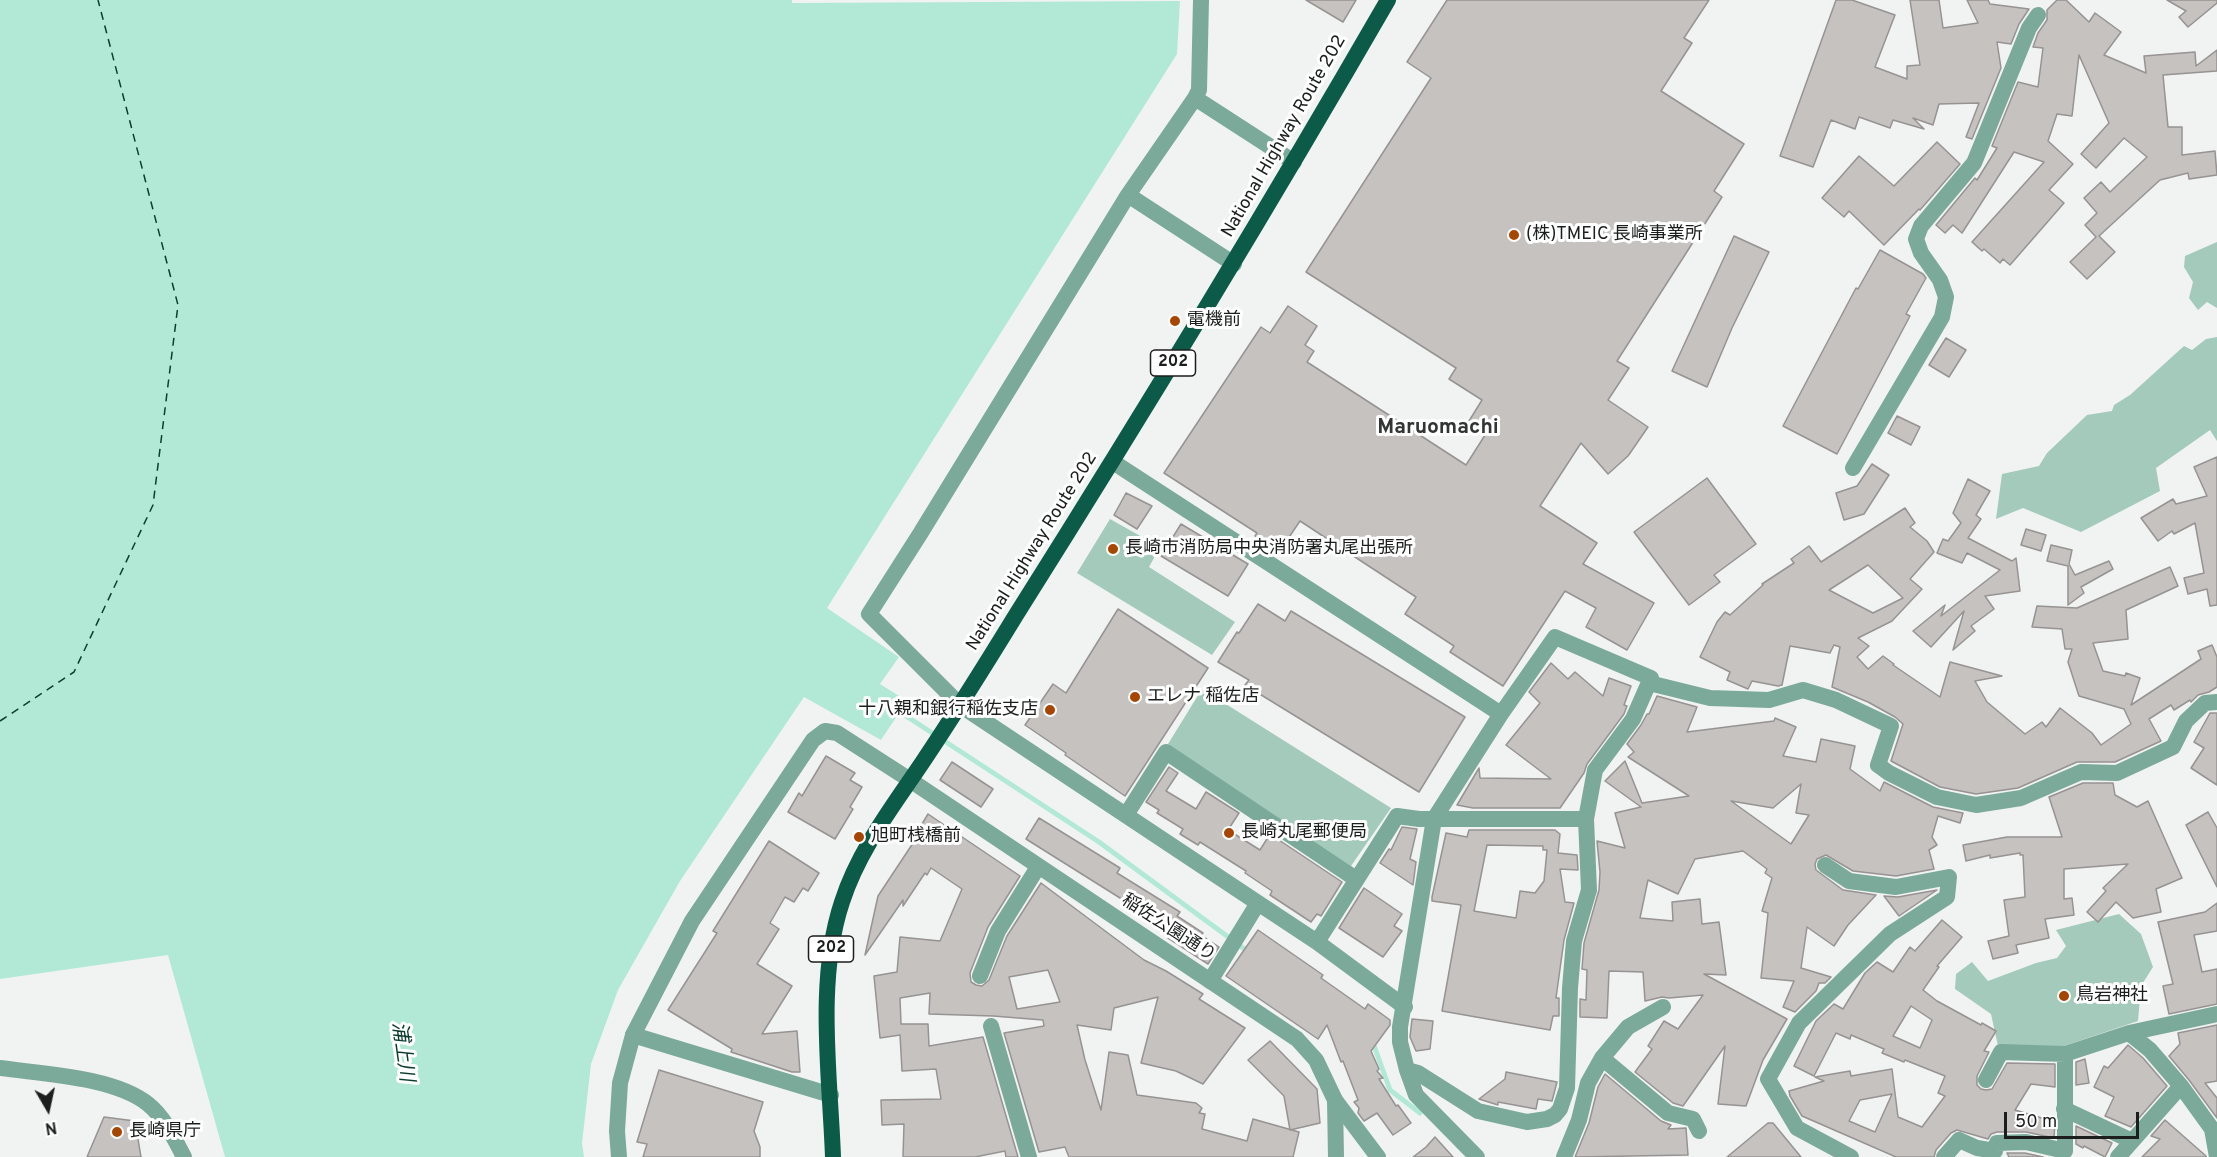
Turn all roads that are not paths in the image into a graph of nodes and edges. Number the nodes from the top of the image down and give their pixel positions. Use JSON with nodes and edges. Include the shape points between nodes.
{"nodes":[{"id":1,"x":1201,"y":0,"type":"edge"},
{"id":2,"x":1388,"y":0,"type":"edge"},
{"id":3,"x":2038,"y":15,"type":"dead end"},
{"id":4,"x":1195,"y":98,"type":"junction"},
{"id":5,"x":1294,"y":162,"type":"junction"},
{"id":6,"x":1128,"y":195,"type":"junction"},
{"id":7,"x":1234,"y":264,"type":"junction"},
{"id":8,"x":1113,"y":462,"type":"junction"},
{"id":9,"x":1853,"y":468,"type":"dead end"},
{"id":10,"x":1649,"y":683,"type":"junction"},
{"id":11,"x":2217,"y":702,"type":"edge"},
{"id":12,"x":960,"y":705,"type":"junction"},
{"id":13,"x":1501,"y":714,"type":"junction"},
{"id":14,"x":910,"y":780,"type":"junction"},
{"id":15,"x":1126,"y":815,"type":"junction"},
{"id":16,"x":1434,"y":819,"type":"junction"},
{"id":17,"x":1586,"y":819,"type":"junction"},
{"id":18,"x":1825,"y":865,"type":"dead end"},
{"id":19,"x":1038,"y":867,"type":"junction"},
{"id":20,"x":1356,"y":879,"type":"junction"},
{"id":21,"x":1258,"y":903,"type":"junction"},
{"id":22,"x":1317,"y":942,"type":"junction"},
{"id":23,"x":980,"y":976,"type":"dead end"},
{"id":24,"x":1210,"y":981,"type":"junction"},
{"id":25,"x":1405,"y":1007,"type":"junction"},
{"id":26,"x":1663,"y":1007,"type":"dead end"},
{"id":27,"x":2217,"y":1014,"type":"edge"},
{"id":28,"x":991,"y":1026,"type":"dead end"},
{"id":29,"x":2129,"y":1033,"type":"junction"},
{"id":30,"x":633,"y":1035,"type":"junction"},
{"id":31,"x":2065,"y":1054,"type":"junction"},
{"id":32,"x":1602,"y":1058,"type":"junction"},
{"id":33,"x":0,"y":1068,"type":"edge"},
{"id":34,"x":1407,"y":1070,"type":"junction"},
{"id":35,"x":1986,"y":1080,"type":"dead end"},
{"id":36,"x":2181,"y":1086,"type":"junction"},
{"id":37,"x":831,"y":1095,"type":"junction"},
{"id":38,"x":1335,"y":1100,"type":"junction"},
{"id":39,"x":2064,"y":1110,"type":"junction"},
{"id":40,"x":1699,"y":1131,"type":"dead end"},
{"id":41,"x":2132,"y":1141,"type":"junction"},
{"id":42,"x":184,"y":1157,"type":"edge"},
{"id":43,"x":619,"y":1157,"type":"edge"},
{"id":44,"x":833,"y":1157,"type":"edge"},
{"id":45,"x":1029,"y":1157,"type":"edge"},
{"id":46,"x":1336,"y":1157,"type":"edge"},
{"id":47,"x":1378,"y":1157,"type":"edge"},
{"id":48,"x":1477,"y":1157,"type":"edge"},
{"id":49,"x":1564,"y":1157,"type":"edge"},
{"id":50,"x":1851,"y":1157,"type":"edge"},
{"id":51,"x":1944,"y":1157,"type":"edge"},
{"id":52,"x":2118,"y":1157,"type":"edge"},
{"id":53,"x":2217,"y":1157,"type":"edge"}],
"edges":[{"from":1,"to":4,"type":"street","via":[[1199,90]]},
{"from":2,"to":5,"type":"highway","name":"National Highway Route 202","number":"202"},
{"from":3,"to":9,"type":"street","via":[[2029,28],[1974,163],[1921,226],[1916,238],[1941,280],[1946,297],[1942,317]]},
{"from":4,"to":5,"type":"street"},
{"from":4,"to":6,"type":"street"},
{"from":5,"to":7,"type":"highway","name":"National Highway Route 202","number":"202"},
{"from":6,"to":7,"type":"street"},
{"from":6,"to":12,"type":"street","via":[[869,614]]},
{"from":7,"to":8,"type":"highway","name":"National Highway Route 202","number":"202"},
{"from":8,"to":12,"type":"highway","name":"National Highway Route 202","number":"202"},
{"from":8,"to":13,"type":"street"},
{"from":10,"to":11,"type":"street","via":[[1710,698],[1769,700],[1803,690],[1836,700],[1891,726],[1878,765],[1937,797],[1976,805],[2021,798],[2081,772],[2117,773],[2173,747],[2186,721],[2205,703]]},
{"from":10,"to":13,"type":"street","via":[[1651,678],[1555,637]]},
{"from":10,"to":17,"type":"street","via":[[1633,719],[1594,770]]},
{"from":12,"to":14,"type":"highway","name":"National Highway Route 202","number":"202"},
{"from":12,"to":15,"type":"street"},
{"from":13,"to":16,"type":"street"},
{"from":14,"to":19,"type":"street","name":"稲佐公園通り"},
{"from":14,"to":30,"type":"street","name":"稲佐公園通り","via":[[837,733],[825,731],[813,740],[692,921]]},
{"from":14,"to":37,"type":"highway","name":"National Highway Route 202","number":"202","via":[[868,844],[841,904],[825,995]]},
{"from":15,"to":20,"type":"street","via":[[1167,752]]},
{"from":15,"to":21,"type":"street"},
{"from":16,"to":17,"type":"street"},
{"from":16,"to":20,"type":"street","via":[[1397,816]]},
{"from":16,"to":25,"type":"street"},
{"from":17,"to":34,"type":"street","via":[[1589,890],[1574,941],[1568,1088],[1560,1109],[1547,1119],[1527,1122],[1478,1111]]},
{"from":18,"to":50,"type":"street","via":[[1849,881],[1896,887],[1949,878],[1947,897],[1890,934],[1799,1023],[1768,1079],[1797,1128]]},
{"from":19,"to":23,"type":"street","via":[[998,931]]},
{"from":19,"to":24,"type":"street","name":"稲佐公園通り"},
{"from":20,"to":22,"type":"street"},
{"from":21,"to":22,"type":"street"},
{"from":21,"to":24,"type":"street"},
{"from":22,"to":25,"type":"street"},
{"from":24,"to":38,"type":"street","name":"稲佐公園通り","via":[[1297,1039],[1316,1060]]},
{"from":25,"to":34,"type":"street","via":[[1400,1042]]},
{"from":26,"to":32,"type":"street","via":[[1628,1027]]},
{"from":27,"to":29,"type":"street"},
{"from":28,"to":45,"type":"street"},
{"from":29,"to":31,"type":"street"},
{"from":29,"to":36,"type":"street","via":[[2150,1050]]},
{"from":30,"to":37,"type":"street"},
{"from":30,"to":43,"type":"street","name":"稲佐公園通り","via":[[620,1083]]},
{"from":31,"to":35,"type":"street","via":[[2001,1052]]},
{"from":31,"to":39,"type":"street"},
{"from":32,"to":40,"type":"street","via":[[1668,1113],[1693,1119]]},
{"from":32,"to":49,"type":"street","via":[[1588,1083]]},
{"from":33,"to":42,"type":"street","via":[[108,1084],[147,1103],[166,1122]]},
{"from":34,"to":48,"type":"street","via":[[1416,1095]]},
{"from":36,"to":41,"type":"street"},
{"from":36,"to":53,"type":"street","via":[[2212,1129]]},
{"from":37,"to":44,"type":"highway","name":"National Highway Route 202","number":"202"},
{"from":38,"to":46,"type":"street","name":"稲佐公園通り"},
{"from":38,"to":47,"type":"street"},
{"from":39,"to":41,"type":"street"},
{"from":39,"to":51,"type":"street","via":[[2065,1150],[2026,1142],[1997,1143],[1995,1151],[1959,1140]]},
{"from":41,"to":52,"type":"street"}]}
